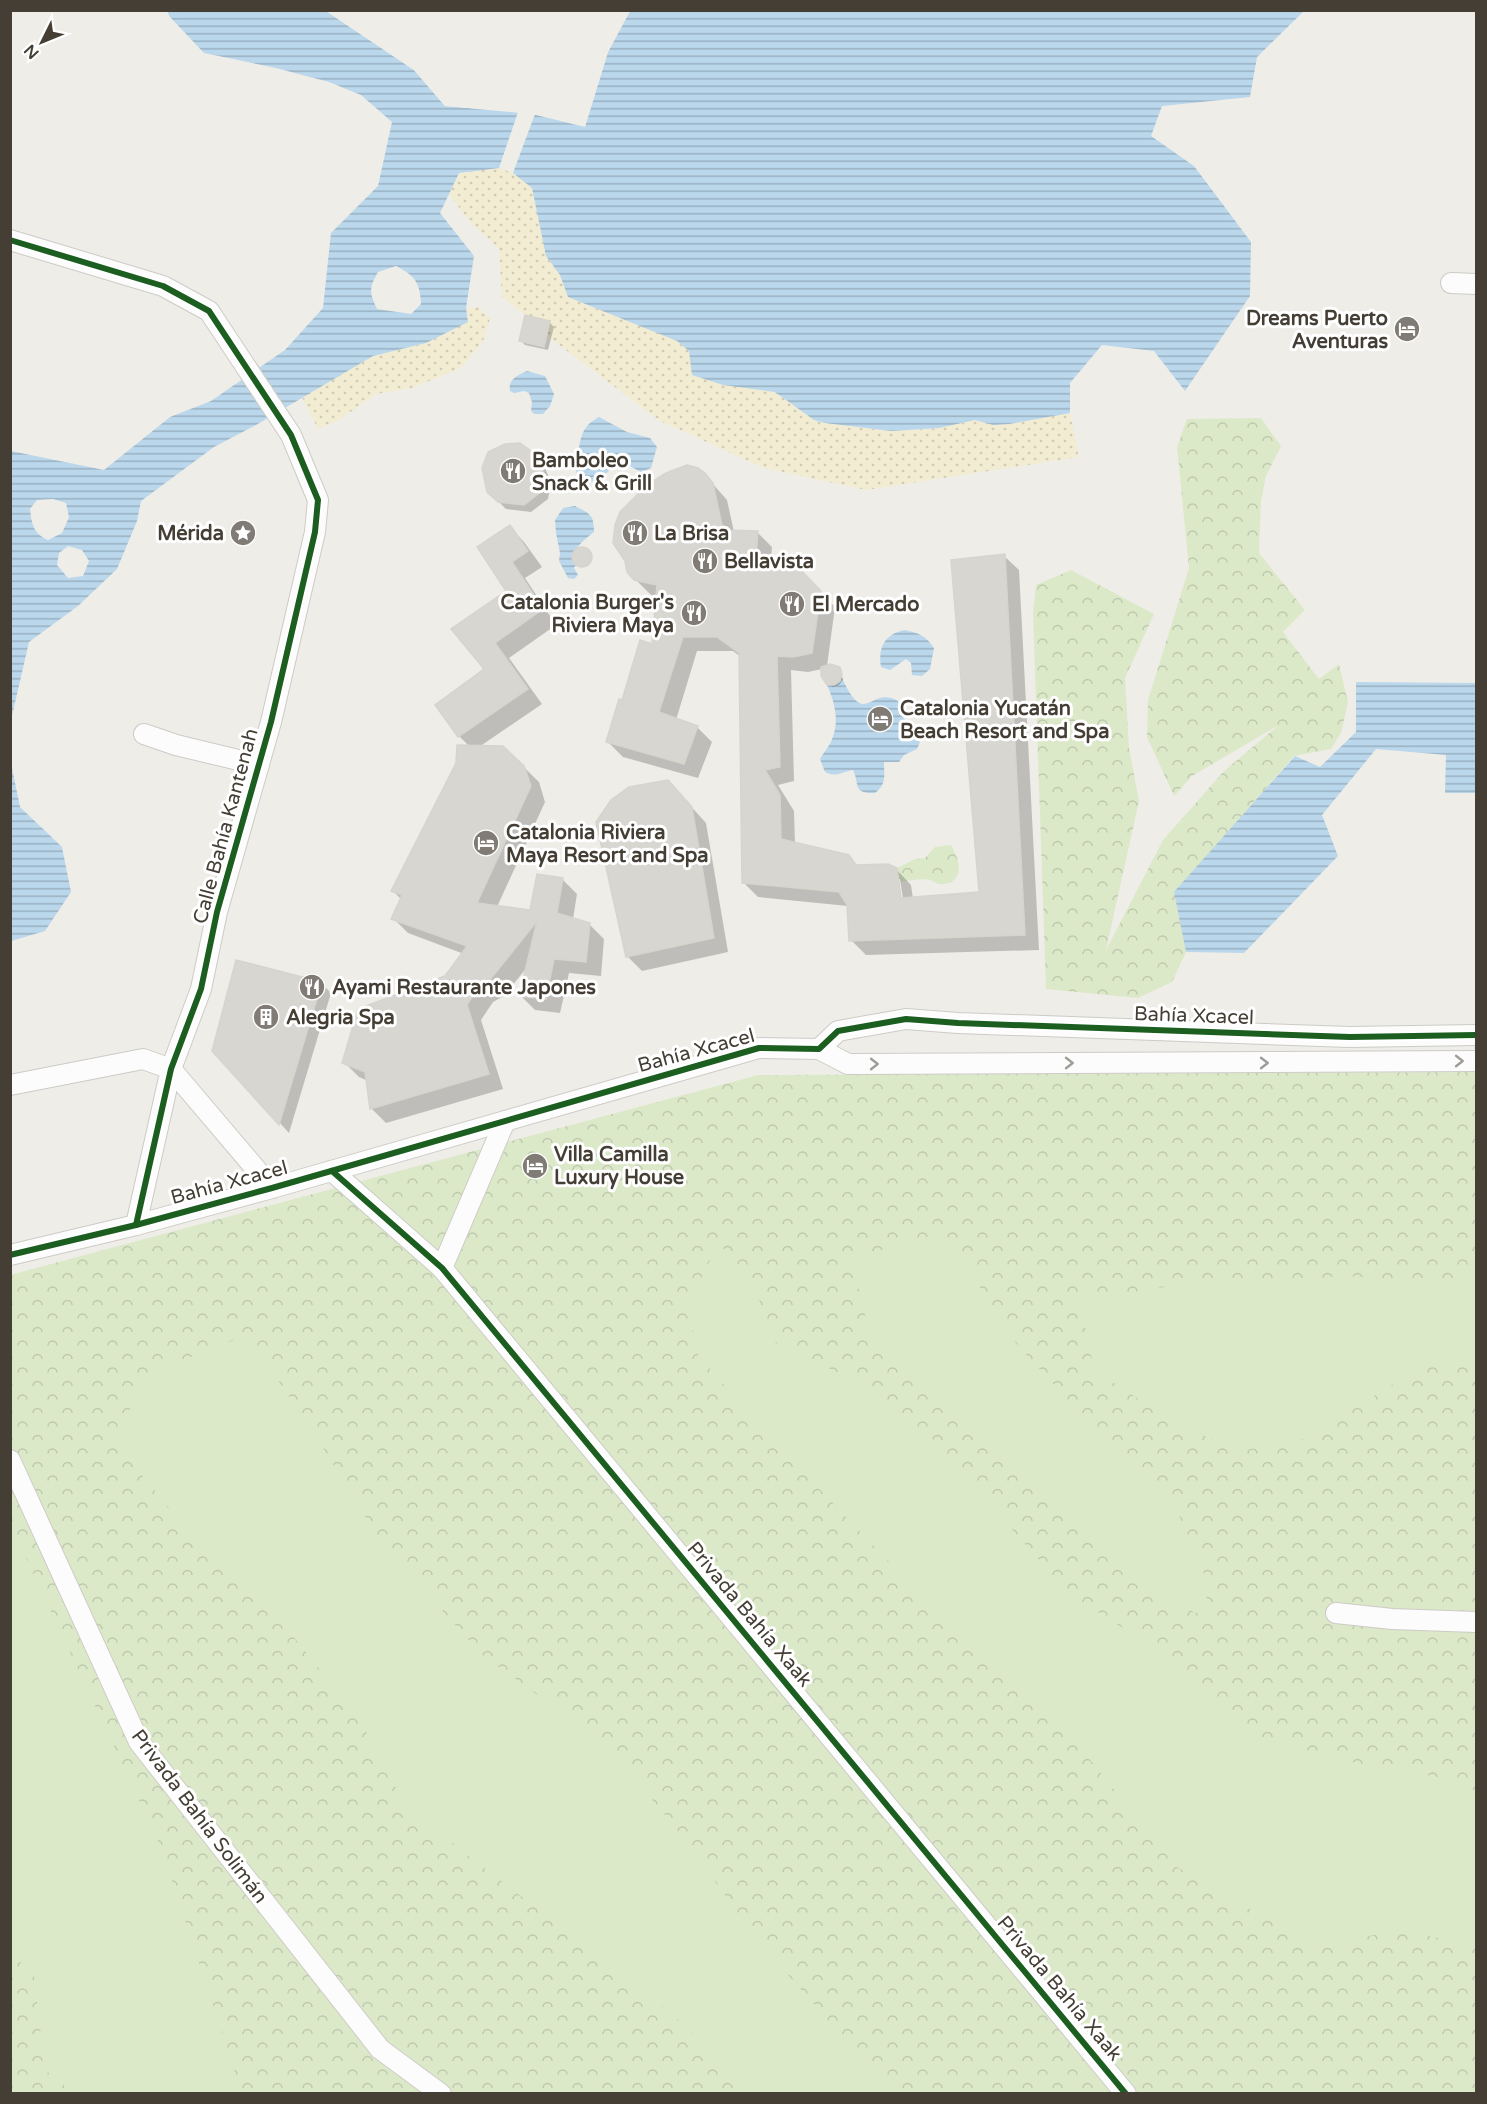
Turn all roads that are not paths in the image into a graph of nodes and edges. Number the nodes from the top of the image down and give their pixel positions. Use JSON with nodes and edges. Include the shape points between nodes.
{"nodes":[{"id":1,"x":10,"y":240,"type":"edge"},
{"id":2,"x":1451,"y":283,"type":"dead end"},
{"id":3,"x":1476,"y":284,"type":"edge"},
{"id":4,"x":144,"y":734,"type":"dead end"},
{"id":5,"x":259,"y":765,"type":"junction"},
{"id":6,"x":1476,"y":1035,"type":"edge"},
{"id":7,"x":819,"y":1049,"type":"junction"},
{"id":8,"x":1476,"y":1061,"type":"edge"},
{"id":9,"x":171,"y":1069,"type":"junction"},
{"id":10,"x":10,"y":1085,"type":"edge"},
{"id":11,"x":505,"y":1121,"type":"junction"},
{"id":12,"x":332,"y":1171,"type":"junction"},
{"id":13,"x":272,"y":1188,"type":"junction"},
{"id":14,"x":136,"y":1225,"type":"junction"},
{"id":15,"x":10,"y":1255,"type":"edge"},
{"id":16,"x":442,"y":1268,"type":"junction"},
{"id":17,"x":10,"y":1460,"type":"edge"},
{"id":18,"x":1336,"y":1613,"type":"dead end"},
{"id":19,"x":1476,"y":1622,"type":"edge"},
{"id":20,"x":441,"y":2094,"type":"edge"},
{"id":21,"x":1126,"y":2094,"type":"edge"}],
"edges":[{"from":1,"to":5,"type":"street","name":"Calle Bahía Kantenah","via":[[163,285],[209,311],[291,435],[318,500],[315,532]]},
{"from":2,"to":3,"type":"street"},
{"from":4,"to":5,"type":"street"},
{"from":5,"to":9,"type":"street","name":"Calle Bahía Kantenah","via":[[217,912],[201,989]]},
{"from":6,"to":7,"type":"street","name":"Bahía Xcacel","via":[[1338,1037],[906,1019],[838,1031]]},
{"from":7,"to":8,"type":"street","name":"Bahía Xcacel","one_way":true,"via":[[848,1064]]},
{"from":7,"to":11,"type":"street","name":"Bahía Xcacel","via":[[759,1048]]},
{"from":9,"to":10,"type":"street","via":[[143,1059]]},
{"from":9,"to":13,"type":"street"},
{"from":9,"to":14,"type":"street","name":"Calle Bahía Kantenah"},
{"from":11,"to":12,"type":"street","name":"Bahía Xcacel"},
{"from":11,"to":16,"type":"street"},
{"from":12,"to":13,"type":"street","name":"Bahía Xcacel"},
{"from":12,"to":16,"type":"street","name":"Privada Bahía Xaak"},
{"from":13,"to":14,"type":"street","name":"Bahía Xcacel"},
{"from":14,"to":15,"type":"street","name":"Bahía Xcacel"},
{"from":16,"to":21,"type":"street","name":"Privada Bahía Xaak"},
{"from":17,"to":20,"type":"street","name":"Privada Bahía Solimán","via":[[139,1742],[380,2049]]},
{"from":18,"to":19,"type":"street"}]}
